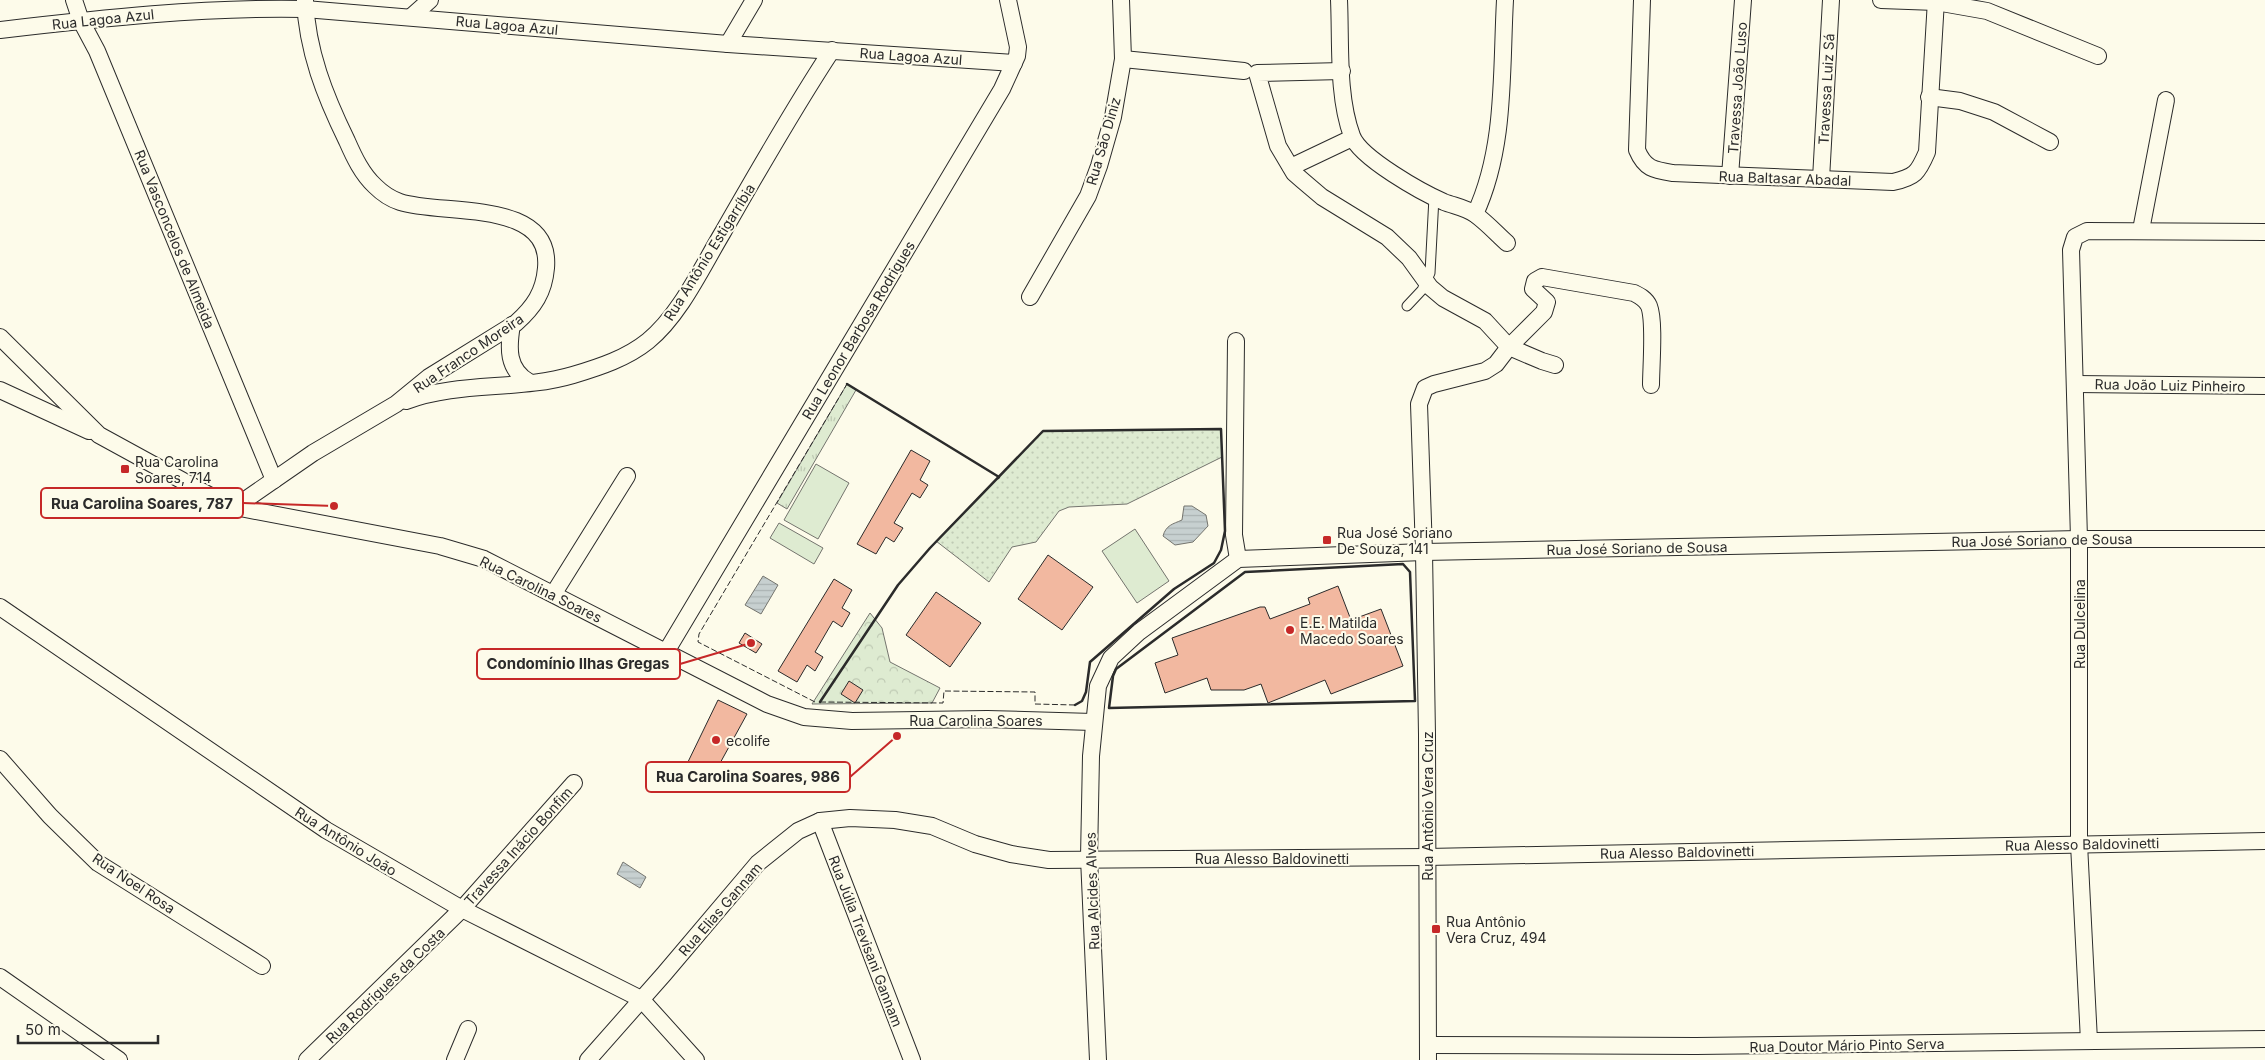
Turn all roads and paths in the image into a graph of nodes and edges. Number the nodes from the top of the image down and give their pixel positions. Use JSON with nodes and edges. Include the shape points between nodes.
{"nodes":[{"id":1,"x":74,"y":0,"type":"edge"},
{"id":2,"x":430,"y":0,"type":"edge"},
{"id":3,"x":754,"y":0,"type":"edge"},
{"id":4,"x":1008,"y":0,"type":"edge"},
{"id":5,"x":1122,"y":0,"type":"edge"},
{"id":6,"x":1339,"y":0,"type":"edge"},
{"id":7,"x":1505,"y":0,"type":"edge"},
{"id":8,"x":1642,"y":0,"type":"edge"},
{"id":9,"x":1743,"y":0,"type":"edge"},
{"id":10,"x":1830,"y":0,"type":"edge"},
{"id":11,"x":1881,"y":0,"type":"edge"},
{"id":12,"x":1936,"y":1,"type":"edge"},
{"id":13,"x":305,"y":4,"type":"edge"},
{"id":14,"x":411,"y":17,"type":"junction"},
{"id":15,"x":81,"y":20,"type":"junction"},
{"id":16,"x":0,"y":30,"type":"edge"},
{"id":17,"x":728,"y":44,"type":"junction"},
{"id":18,"x":832,"y":50,"type":"junction"},
{"id":19,"x":2098,"y":56,"type":"dead end"},
{"id":20,"x":1123,"y":59,"type":"junction"},
{"id":21,"x":1014,"y":64,"type":"junction"},
{"id":22,"x":1342,"y":71,"type":"junction"},
{"id":23,"x":1251,"y":72,"type":"junction"},
{"id":24,"x":1929,"y":97,"type":"junction"},
{"id":25,"x":2166,"y":100,"type":"dead end"},
{"id":26,"x":1352,"y":138,"type":"junction"},
{"id":27,"x":2050,"y":142,"type":"dead end"},
{"id":28,"x":1290,"y":167,"type":"junction"},
{"id":29,"x":1730,"y":176,"type":"junction"},
{"id":30,"x":1821,"y":179,"type":"junction"},
{"id":31,"x":1434,"y":197,"type":"junction"},
{"id":32,"x":1475,"y":214,"type":"junction"},
{"id":33,"x":2141,"y":230,"type":"junction"},
{"id":34,"x":2265,"y":232,"type":"edge"},
{"id":35,"x":1507,"y":243,"type":"dead end"},
{"id":36,"x":1425,"y":282,"type":"junction"},
{"id":37,"x":1030,"y":297,"type":"dead end"},
{"id":38,"x":1407,"y":306,"type":"dead end"},
{"id":39,"x":512,"y":325,"type":"junction"},
{"id":40,"x":1236,"y":341,"type":"dead end"},
{"id":41,"x":2,"y":345,"type":"edge"},
{"id":42,"x":1509,"y":347,"type":"junction"},
{"id":43,"x":1555,"y":365,"type":"dead end"},
{"id":44,"x":529,"y":382,"type":"junction"},
{"id":45,"x":2076,"y":384,"type":"junction"},
{"id":46,"x":1651,"y":385,"type":"dead end"},
{"id":47,"x":2265,"y":386,"type":"edge"},
{"id":48,"x":0,"y":390,"type":"edge"},
{"id":49,"x":396,"y":404,"type":"junction"},
{"id":50,"x":99,"y":435,"type":"junction"},
{"id":51,"x":627,"y":476,"type":"dead end"},
{"id":52,"x":274,"y":480,"type":"junction"},
{"id":53,"x":235,"y":507,"type":"junction"},
{"id":54,"x":2079,"y":538,"type":"junction"},
{"id":55,"x":2265,"y":539,"type":"edge"},
{"id":56,"x":1424,"y":552,"type":"junction"},
{"id":57,"x":1238,"y":559,"type":"junction"},
{"id":58,"x":554,"y":593,"type":"junction"},
{"id":59,"x":0,"y":607,"type":"edge"},
{"id":60,"x":666,"y":652,"type":"junction"},
{"id":61,"x":1093,"y":722,"type":"junction"},
{"id":62,"x":0,"y":759,"type":"edge"},
{"id":63,"x":574,"y":783,"type":"dead end"},
{"id":64,"x":820,"y":821,"type":"junction"},
{"id":65,"x":2265,"y":841,"type":"edge"},
{"id":66,"x":2079,"y":844,"type":"junction"},
{"id":67,"x":1428,"y":857,"type":"junction"},
{"id":68,"x":1089,"y":858,"type":"junction"},
{"id":69,"x":462,"y":909,"type":"junction"},
{"id":70,"x":262,"y":966,"type":"dead end"},
{"id":71,"x":0,"y":977,"type":"edge"},
{"id":72,"x":641,"y":999,"type":"junction"},
{"id":73,"x":468,"y":1029,"type":"dead end"},
{"id":74,"x":2265,"y":1040,"type":"edge"},
{"id":75,"x":2089,"y":1041,"type":"junction"},
{"id":76,"x":1428,"y":1053,"type":"edge"},
{"id":77,"x":119,"y":1060,"type":"edge"},
{"id":78,"x":307,"y":1060,"type":"edge"},
{"id":79,"x":455,"y":1060,"type":"edge"},
{"id":80,"x":588,"y":1060,"type":"edge"},
{"id":81,"x":696,"y":1060,"type":"edge"},
{"id":82,"x":912,"y":1060,"type":"edge"},
{"id":83,"x":1098,"y":1060,"type":"edge"}],
"edges":[{"from":1,"to":15,"type":"street","name":"Rua Vasconcelos de Almeida"},
{"from":2,"to":14,"type":"street"},
{"from":3,"to":17,"type":"street"},
{"from":4,"to":21,"type":"street","name":"Rua Leonor Barbosa Rodrigues","via":[[1018,46]]},
{"from":5,"to":20,"type":"street","name":"Rua São Diniz"},
{"from":6,"to":22,"type":"street"},
{"from":7,"to":32,"type":"street","via":[[1496,146],[1485,191]]},
{"from":8,"to":29,"type":"street","name":"Rua Baltasar Abadal","via":[[1636,150],[1642,162],[1655,170]]},
{"from":9,"to":29,"type":"street","name":"Travessa João Luso"},
{"from":10,"to":30,"type":"street","name":"Travessa Luiz Sá"},
{"from":11,"to":12,"type":"street"},
{"from":12,"to":19,"type":"street","via":[[1988,11]]},
{"from":12,"to":24,"type":"street","name":"Rua Baltasar Abadal"},
{"from":13,"to":14,"type":"street","name":"Rua Lagoa Azul"},
{"from":13,"to":15,"type":"street","name":"Rua Lagoa Azul"},
{"from":13,"to":39,"type":"street","name":"Rua Franco Moreira","via":[[310,42],[325,95],[354,156],[375,186],[400,202],[516,220],[540,238],[546,257],[542,288],[529,312]]},
{"from":14,"to":17,"type":"street","name":"Rua Lagoa Azul"},
{"from":15,"to":16,"type":"street","name":"Rua Lagoa Azul"},
{"from":15,"to":52,"type":"street","name":"Rua Vasconcelos de Almeida","via":[[97,51]]},
{"from":17,"to":18,"type":"street","name":"Rua Lagoa Azul"},
{"from":18,"to":21,"type":"street","name":"Rua Lagoa Azul"},
{"from":18,"to":44,"type":"street","name":"Rua Antônio Estigarríbia","via":[[690,287],[660,329],[620,358],[573,375]]},
{"from":20,"to":23,"type":"street"},
{"from":20,"to":37,"type":"street","name":"Rua São Diniz","via":[[1113,117],[1088,196]]},
{"from":21,"to":60,"type":"street","name":"Rua Leonor Barbosa Rodrigues"},
{"from":22,"to":23,"type":"street"},
{"from":22,"to":26,"type":"street","via":[[1343,99]]},
{"from":23,"to":28,"type":"street","via":[[1278,146]]},
{"from":24,"to":27,"type":"street","via":[[1994,112]]},
{"from":24,"to":30,"type":"street","name":"Rua Baltasar Abadal","via":[[1927,152],[1919,170],[1909,178],[1893,182]]},
{"from":25,"to":33,"type":"street"},
{"from":26,"to":28,"type":"street"},
{"from":26,"to":31,"type":"street","via":[[1376,161]]},
{"from":28,"to":36,"type":"street","via":[[1322,197],[1401,248]]},
{"from":29,"to":30,"type":"street","name":"Rua Baltasar Abadal"},
{"from":31,"to":32,"type":"street"},
{"from":31,"to":36,"type":"lane","via":[[1430,273]]},
{"from":32,"to":35,"type":"street"},
{"from":33,"to":34,"type":"street"},
{"from":33,"to":45,"type":"street","name":"Rua Dulcelina","via":[[2088,231],[2075,237],[2071,250]]},
{"from":36,"to":38,"type":"lane"},
{"from":36,"to":42,"type":"street","via":[[1443,298],[1485,321]]},
{"from":39,"to":44,"type":"street","via":[[510,359],[514,370]]},
{"from":39,"to":49,"type":"street","name":"Rua Franco Moreira","via":[[429,377]]},
{"from":40,"to":57,"type":"street","via":[[1234,535]]},
{"from":41,"to":50,"type":"street","name":"Rua Carolina Soares"},
{"from":42,"to":43,"type":"street"},
{"from":42,"to":46,"type":"street","via":[[1547,306],[1545,298],[1534,289],[1539,277],[1634,293],[1649,306]]},
{"from":42,"to":56,"type":"street","name":"Rua Antônio Vera Cruz","via":[[1496,364],[1485,371],[1425,388],[1419,404]]},
{"from":44,"to":49,"type":"street","name":"Rua Antônio Estigarríbia","via":[[447,390]]},
{"from":45,"to":47,"type":"street","name":"Rua João Luiz Pinheiro"},
{"from":45,"to":54,"type":"street","name":"Rua Dulcelina"},
{"from":48,"to":50,"type":"street"},
{"from":49,"to":52,"type":"street","name":"Rua Franco Moreira"},
{"from":50,"to":53,"type":"street","name":"Rua Carolina Soares"},
{"from":51,"to":58,"type":"street"},
{"from":52,"to":53,"type":"street","name":"Rua Franco Moreira"},
{"from":53,"to":58,"type":"street","name":"Rua Carolina Soares","via":[[440,546],[484,559]]},
{"from":54,"to":55,"type":"street","name":"Rua José Soriano de Sousa"},
{"from":54,"to":56,"type":"street","name":"Rua José Soriano de Sousa"},
{"from":54,"to":66,"type":"street","name":"Rua Dulcelina"},
{"from":56,"to":57,"type":"street","name":"Rua José Soriano de Sousa"},
{"from":56,"to":67,"type":"street","name":"Rua Antônio Vera Cruz"},
{"from":57,"to":61,"type":"street","via":[[1139,632],[1111,658],[1098,686]]},
{"from":58,"to":60,"type":"street","name":"Rua Carolina Soares"},
{"from":59,"to":69,"type":"street","name":"Rua Antônio João","via":[[326,830]]},
{"from":60,"to":61,"type":"street","name":"Rua Carolina Soares","via":[[767,704],[804,717],[852,721]]},
{"from":61,"to":68,"type":"street","name":"Rua Alcides Alves"},
{"from":62,"to":70,"type":"street","name":"Rua Noel Rosa","via":[[50,816],[98,863]]},
{"from":63,"to":69,"type":"street","name":"Travessa Inácio Bonfim"},
{"from":64,"to":68,"type":"street","name":"Rua Elias Gannam","via":[[850,818],[895,820],[932,826],[975,844],[1011,854],[1049,860]]},
{"from":64,"to":72,"type":"street","name":"Rua Elias Gannam","via":[[798,831],[758,862]]},
{"from":64,"to":82,"type":"street","name":"Rua Júlia Trevisani Gannam"},
{"from":65,"to":66,"type":"street","name":"Rua Alesso Baldovinetti"},
{"from":66,"to":67,"type":"street","name":"Rua Alesso Baldovinetti"},
{"from":66,"to":75,"type":"street","name":"Rua Dulcelina"},
{"from":67,"to":68,"type":"street","name":"Rua Alesso Baldovinetti"},
{"from":67,"to":76,"type":"street","name":"Rua Antônio Vera Cruz"},
{"from":68,"to":83,"type":"street","name":"Rua Alcides Alves"},
{"from":69,"to":72,"type":"street","name":"Rua Antônio João"},
{"from":69,"to":78,"type":"street","name":"Rua Rodrigues da Costa"},
{"from":71,"to":77,"type":"street"},
{"from":72,"to":80,"type":"street","name":"Rua Elias Gannam"},
{"from":72,"to":81,"type":"street","name":"Rua Antônio João"},
{"from":73,"to":79,"type":"street"},
{"from":74,"to":75,"type":"street","name":"Rua Doutor Mário Pinto Serva"},
{"from":75,"to":76,"type":"street","name":"Rua Doutor Mário Pinto Serva"}]}
